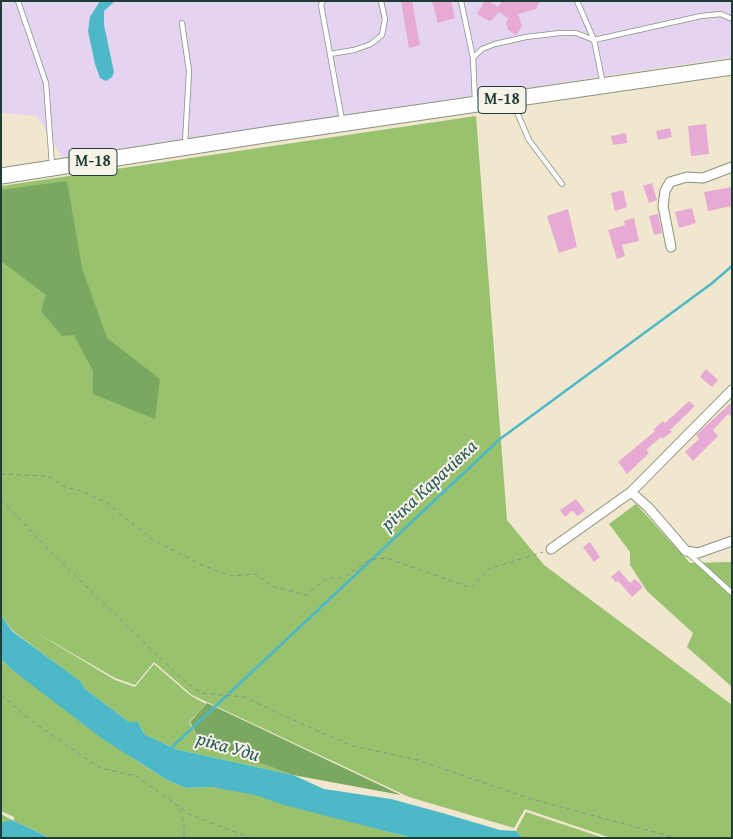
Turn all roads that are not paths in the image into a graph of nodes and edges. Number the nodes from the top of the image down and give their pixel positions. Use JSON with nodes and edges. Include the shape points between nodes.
{"nodes":[{"id":1,"x":18,"y":1,"type":"edge"},
{"id":2,"x":322,"y":1,"type":"edge"},
{"id":3,"x":381,"y":1,"type":"edge"},
{"id":4,"x":461,"y":1,"type":"edge"},
{"id":5,"x":577,"y":1,"type":"edge"},
{"id":6,"x":732,"y":18,"type":"edge"},
{"id":7,"x":182,"y":23,"type":"dead end"},
{"id":8,"x":594,"y":40,"type":"junction"},
{"id":9,"x":330,"y":54,"type":"junction"},
{"id":10,"x":472,"y":58,"type":"junction"},
{"id":11,"x":732,"y":67,"type":"edge"},
{"id":12,"x":603,"y":86,"type":"junction"},
{"id":13,"x":512,"y":99,"type":"junction"},
{"id":14,"x":475,"y":104,"type":"junction"},
{"id":15,"x":342,"y":124,"type":"junction"},
{"id":16,"x":185,"y":148,"type":"junction"},
{"id":17,"x":732,"y":167,"type":"edge"},
{"id":18,"x":53,"y":168,"type":"junction"},
{"id":19,"x":1,"y":176,"type":"edge"},
{"id":20,"x":562,"y":184,"type":"dead end"},
{"id":21,"x":671,"y":247,"type":"dead end"},
{"id":22,"x":732,"y":390,"type":"edge"},
{"id":23,"x":631,"y":492,"type":"junction"},
{"id":24,"x":732,"y":541,"type":"edge"},
{"id":25,"x":551,"y":549,"type":"road end"},
{"id":26,"x":686,"y":551,"type":"junction"},
{"id":27,"x":732,"y":592,"type":"edge"}],
"edges":[{"from":1,"to":18,"type":"lane","via":[[46,83]]},
{"from":2,"to":9,"type":"lane"},
{"from":3,"to":9,"type":"lane","via":[[382,35],[371,44]]},
{"from":4,"to":10,"type":"lane"},
{"from":5,"to":8,"type":"lane"},
{"from":6,"to":8,"type":"lane","via":[[721,14],[702,16]]},
{"from":7,"to":16,"type":"lane","via":[[189,71]]},
{"from":8,"to":10,"type":"lane","via":[[576,33],[560,32],[526,37],[482,49]]},
{"from":8,"to":12,"type":"lane"},
{"from":9,"to":15,"type":"lane"},
{"from":10,"to":14,"type":"lane"},
{"from":11,"to":12,"type":"highway","number":"М-18"},
{"from":12,"to":13,"type":"highway","number":"М-18"},
{"from":13,"to":14,"type":"highway","number":"М-18"},
{"from":13,"to":20,"type":"lane","via":[[529,140]]},
{"from":14,"to":15,"type":"highway","number":"М-18"},
{"from":15,"to":16,"type":"highway","number":"М-18"},
{"from":16,"to":18,"type":"highway","number":"М-18"},
{"from":17,"to":21,"type":"street","via":[[703,178],[687,177],[670,182],[663,206]]},
{"from":18,"to":19,"type":"highway","number":"М-18"},
{"from":22,"to":23,"type":"street"},
{"from":23,"to":25,"type":"street"},
{"from":23,"to":26,"type":"street"},
{"from":24,"to":26,"type":"street","via":[[698,552]]},
{"from":26,"to":27,"type":"lane"}]}
